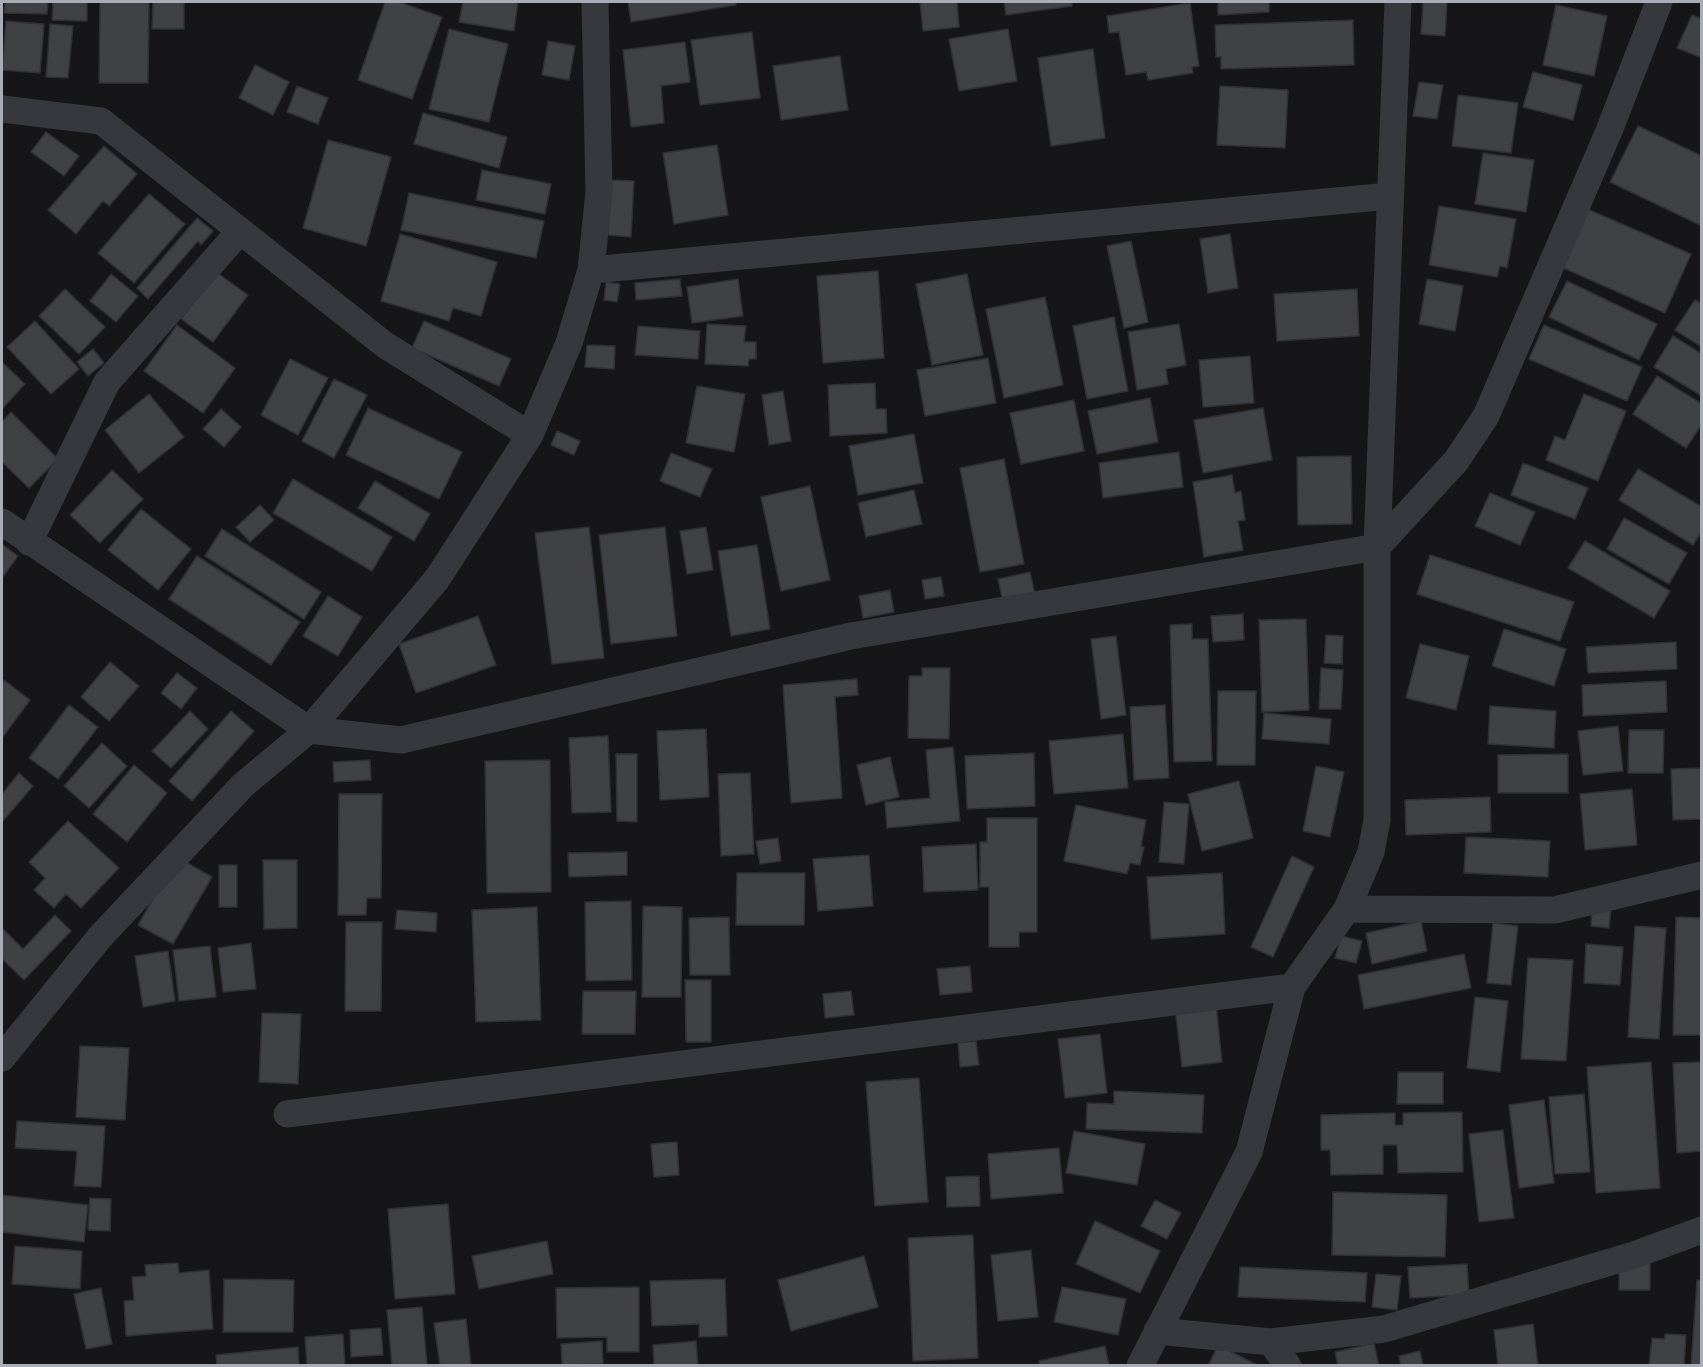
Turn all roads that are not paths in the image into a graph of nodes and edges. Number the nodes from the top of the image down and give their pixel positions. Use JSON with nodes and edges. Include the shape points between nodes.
{"nodes":[{"id":1,"x":595,"y":2,"type":"edge"},
{"id":2,"x":1398,"y":2,"type":"edge"},
{"id":3,"x":1659,"y":2,"type":"edge"},
{"id":4,"x":2,"y":109,"type":"edge"},
{"id":5,"x":1390,"y":196,"type":"junction"},
{"id":6,"x":240,"y":231,"type":"junction"},
{"id":7,"x":591,"y":270,"type":"junction"},
{"id":8,"x":530,"y":435,"type":"junction"},
{"id":9,"x":2,"y":522,"type":"edge"},
{"id":10,"x":29,"y":542,"type":"junction"},
{"id":11,"x":1377,"y":547,"type":"junction"},
{"id":12,"x":309,"y":730,"type":"junction"},
{"id":13,"x":1701,"y":876,"type":"edge"},
{"id":14,"x":1347,"y":909,"type":"junction"},
{"id":15,"x":1292,"y":987,"type":"junction"},
{"id":16,"x":2,"y":1058,"type":"edge"},
{"id":17,"x":287,"y":1114,"type":"dead end"},
{"id":18,"x":1701,"y":1230,"type":"edge"},
{"id":19,"x":1157,"y":1331,"type":"junction"},
{"id":20,"x":1271,"y":1342,"type":"junction"},
{"id":21,"x":1140,"y":1365,"type":"edge"},
{"id":22,"x":1288,"y":1365,"type":"edge"}],
"edges":[{"from":1,"to":7,"type":"street","via":[[599,192]]},
{"from":2,"to":5,"type":"street"},
{"from":3,"to":11,"type":"street","via":[[1609,131],[1486,416],[1456,461]]},
{"from":4,"to":6,"type":"street","via":[[101,121]]},
{"from":5,"to":7,"type":"street"},
{"from":5,"to":11,"type":"street"},
{"from":6,"to":8,"type":"street","via":[[385,345]]},
{"from":6,"to":10,"type":"street","via":[[107,382]]},
{"from":7,"to":8,"type":"street","via":[[569,343]]},
{"from":8,"to":12,"type":"street","via":[[437,579]]},
{"from":9,"to":10,"type":"street"},
{"from":10,"to":12,"type":"street"},
{"from":11,"to":12,"type":"street","via":[[851,636],[401,740]]},
{"from":11,"to":14,"type":"street","via":[[1377,820],[1371,852]]},
{"from":12,"to":16,"type":"street","via":[[243,785],[108,929]]},
{"from":13,"to":14,"type":"street","via":[[1555,910]]},
{"from":14,"to":15,"type":"street"},
{"from":15,"to":17,"type":"street"},
{"from":15,"to":19,"type":"street","via":[[1249,1152]]},
{"from":18,"to":20,"type":"street","via":[[1634,1255],[1384,1329]]},
{"from":19,"to":20,"type":"street"},
{"from":19,"to":21,"type":"street"},
{"from":20,"to":22,"type":"street"}]}
